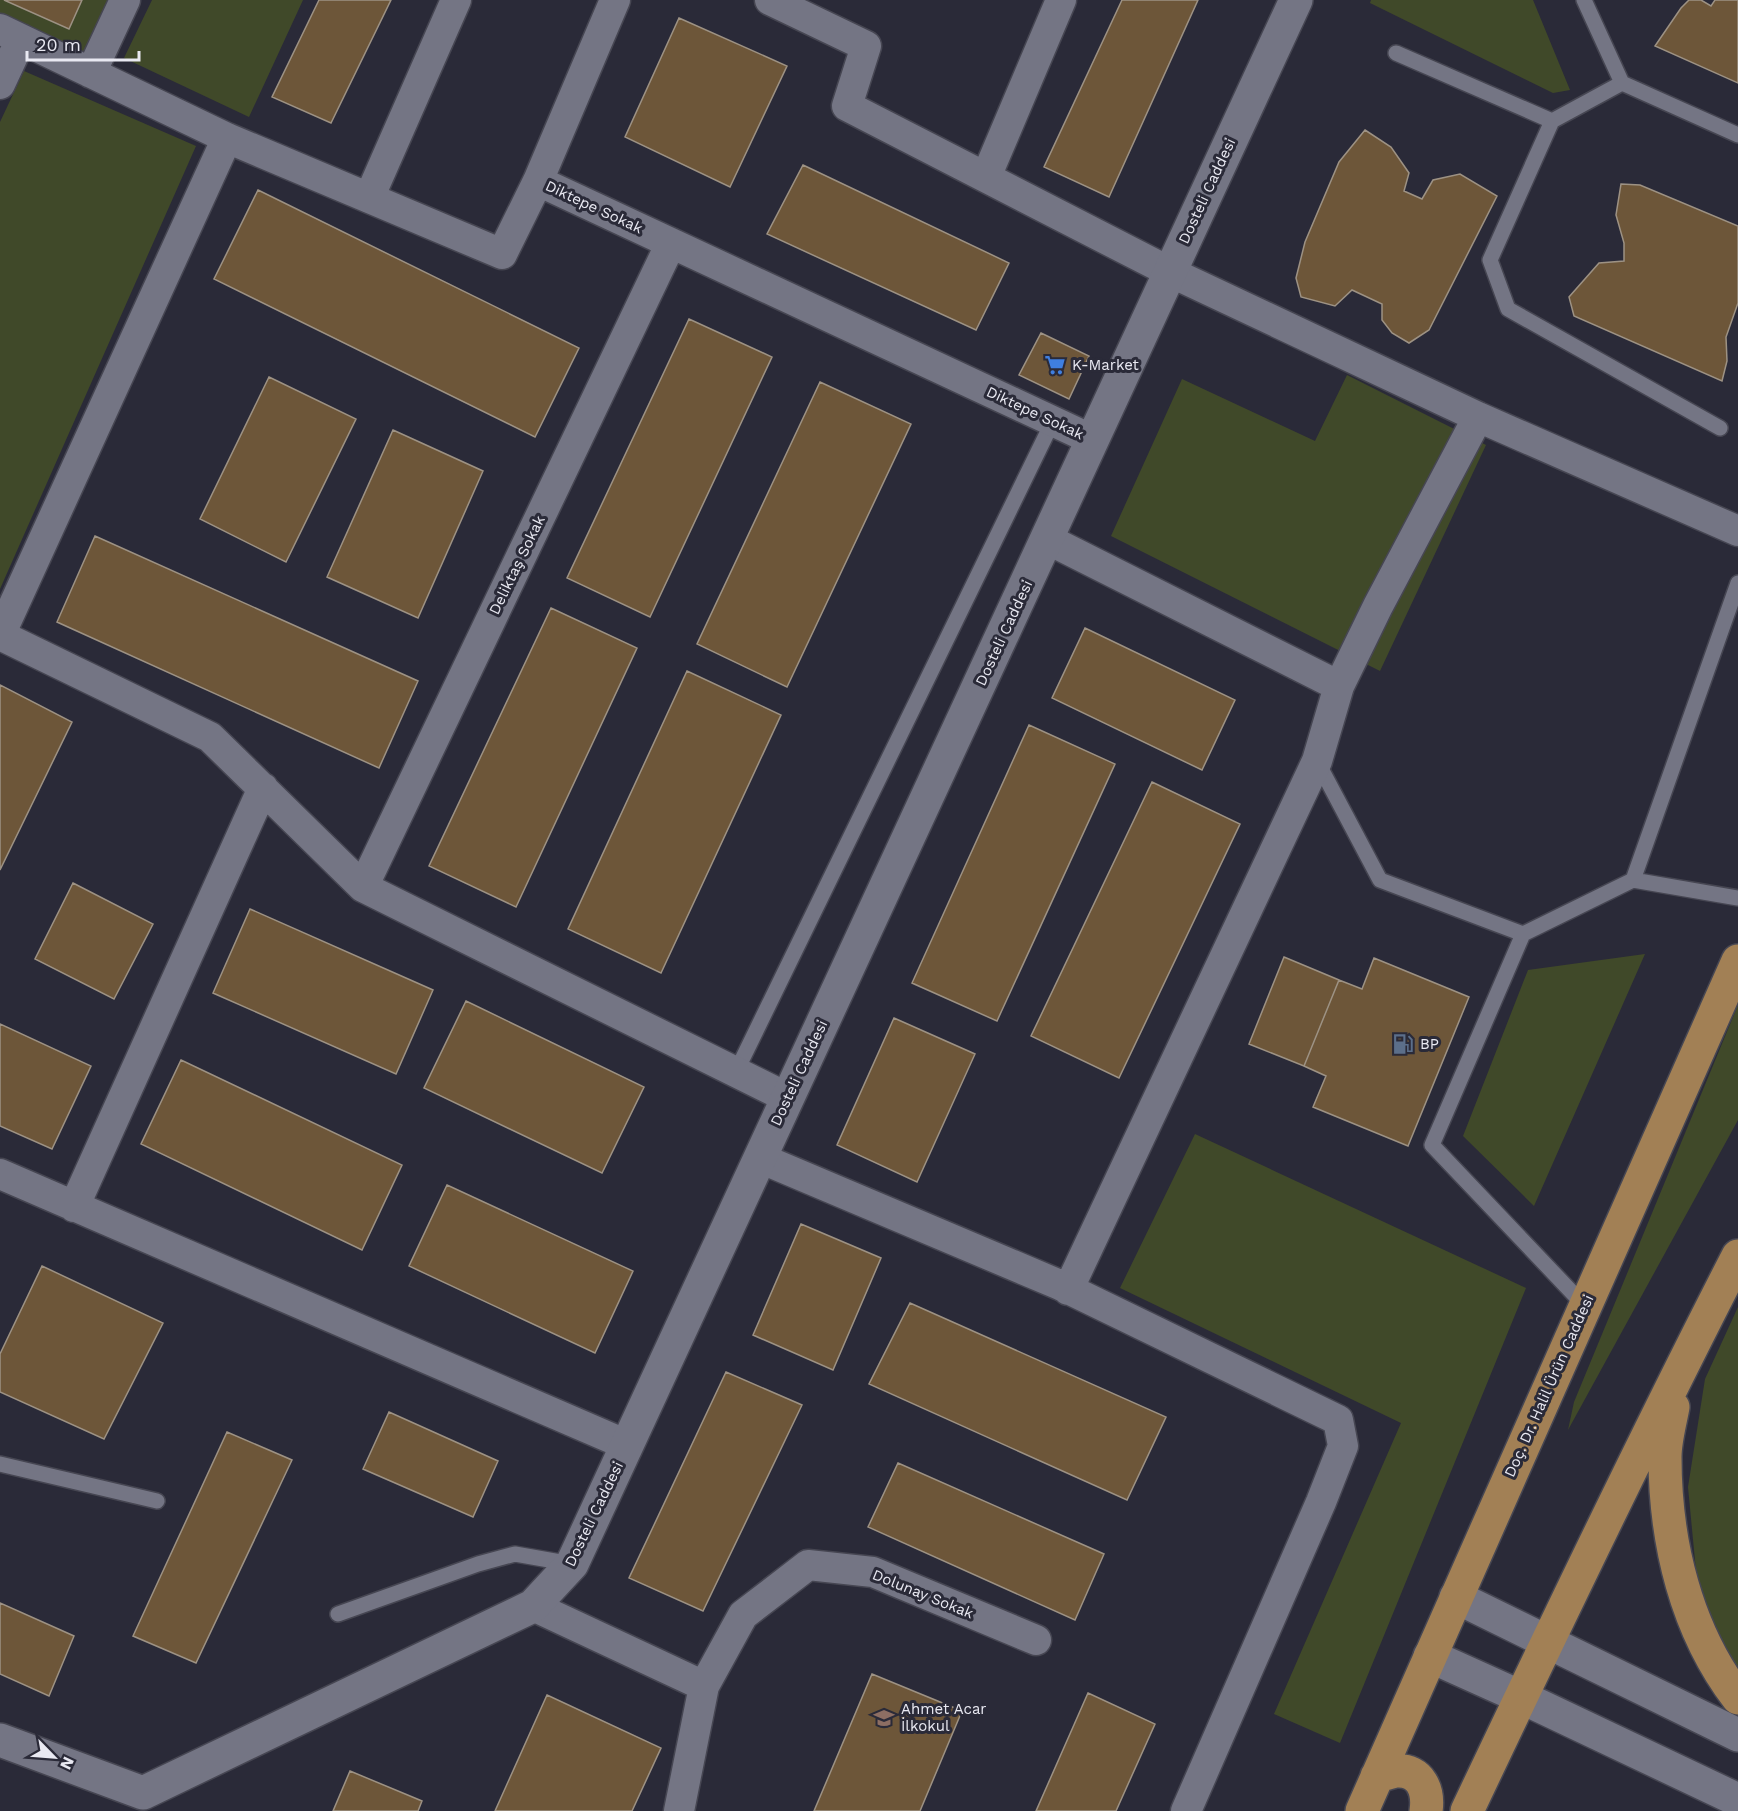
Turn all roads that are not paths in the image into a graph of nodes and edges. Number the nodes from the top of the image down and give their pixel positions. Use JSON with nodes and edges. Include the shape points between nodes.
{"nodes":[{"id":1,"x":125,"y":0,"type":"edge"},
{"id":2,"x":456,"y":0,"type":"edge"},
{"id":3,"x":615,"y":0,"type":"edge"},
{"id":4,"x":770,"y":0,"type":"edge"},
{"id":5,"x":1060,"y":0,"type":"edge"},
{"id":6,"x":1296,"y":0,"type":"edge"},
{"id":7,"x":1584,"y":0,"type":"edge"},
{"id":8,"x":10,"y":34,"type":"edge"},
{"id":9,"x":1396,"y":53,"type":"dead end"},
{"id":10,"x":91,"y":73,"type":"junction"},
{"id":11,"x":1622,"y":83,"type":"junction"},
{"id":12,"x":0,"y":84,"type":"edge"},
{"id":13,"x":1552,"y":121,"type":"junction"},
{"id":14,"x":1738,"y":135,"type":"edge"},
{"id":15,"x":227,"y":138,"type":"junction"},
{"id":16,"x":986,"y":177,"type":"junction"},
{"id":17,"x":538,"y":181,"type":"junction"},
{"id":18,"x":369,"y":198,"type":"junction"},
{"id":19,"x":671,"y":243,"type":"junction"},
{"id":20,"x":1170,"y":272,"type":"junction"},
{"id":21,"x":1478,"y":417,"type":"junction"},
{"id":22,"x":1053,"y":421,"type":"junction"},
{"id":23,"x":1720,"y":428,"type":"dead end"},
{"id":24,"x":1093,"y":440,"type":"junction"},
{"id":25,"x":1738,"y":531,"type":"edge"},
{"id":26,"x":1047,"y":539,"type":"junction"},
{"id":27,"x":1738,"y":583,"type":"edge"},
{"id":28,"x":0,"y":635,"type":"edge"},
{"id":29,"x":1339,"y":686,"type":"junction"},
{"id":30,"x":1317,"y":761,"type":"junction"},
{"id":31,"x":262,"y":788,"type":"junction"},
{"id":32,"x":1633,"y":880,"type":"junction"},
{"id":33,"x":363,"y":887,"type":"junction"},
{"id":34,"x":1738,"y":898,"type":"edge"},
{"id":35,"x":1523,"y":934,"type":"junction"},
{"id":36,"x":1738,"y":961,"type":"edge"},
{"id":37,"x":736,"y":1072,"type":"junction"},
{"id":38,"x":788,"y":1098,"type":"junction"},
{"id":39,"x":760,"y":1158,"type":"junction"},
{"id":40,"x":2,"y":1179,"type":"edge"},
{"id":41,"x":74,"y":1207,"type":"junction"},
{"id":42,"x":1738,"y":1256,"type":"edge"},
{"id":43,"x":1068,"y":1290,"type":"junction"},
{"id":44,"x":1584,"y":1305,"type":"junction"},
{"id":45,"x":1679,"y":1372,"type":"junction"},
{"id":46,"x":627,"y":1445,"type":"junction"},
{"id":47,"x":0,"y":1464,"type":"edge"},
{"id":48,"x":157,"y":1501,"type":"dead end"},
{"id":49,"x":572,"y":1564,"type":"junction"},
{"id":50,"x":1456,"y":1597,"type":"junction"},
{"id":51,"x":532,"y":1606,"type":"junction"},
{"id":52,"x":338,"y":1614,"type":"dead end"},
{"id":53,"x":1036,"y":1640,"type":"dead end"},
{"id":54,"x":1547,"y":1642,"type":"junction"},
{"id":55,"x":1430,"y":1656,"type":"junction"},
{"id":56,"x":704,"y":1686,"type":"junction"},
{"id":57,"x":1521,"y":1697,"type":"junction"},
{"id":58,"x":1738,"y":1698,"type":"edge"},
{"id":59,"x":1738,"y":1735,"type":"edge"},
{"id":60,"x":0,"y":1740,"type":"edge"},
{"id":61,"x":1377,"y":1776,"type":"junction"},
{"id":62,"x":1738,"y":1800,"type":"edge"},
{"id":63,"x":139,"y":1802,"type":"edge"},
{"id":64,"x":680,"y":1811,"type":"edge"},
{"id":65,"x":1186,"y":1811,"type":"edge"},
{"id":66,"x":1362,"y":1811,"type":"edge"},
{"id":67,"x":1426,"y":1811,"type":"edge"},
{"id":68,"x":1467,"y":1811,"type":"edge"}],
"edges":[{"from":1,"to":10,"type":"street"},
{"from":2,"to":18,"type":"street"},
{"from":3,"to":17,"type":"street"},
{"from":4,"to":16,"type":"street","via":[[866,46],[847,105]]},
{"from":5,"to":16,"type":"street"},
{"from":6,"to":20,"type":"street","name":"Dosteli Caddesi"},
{"from":7,"to":11,"type":"lane"},
{"from":8,"to":10,"type":"street","name":"Diktepe Sokak"},
{"from":8,"to":12,"type":"street"},
{"from":9,"to":13,"type":"lane"},
{"from":10,"to":15,"type":"street","name":"Diktepe Sokak"},
{"from":11,"to":13,"type":"lane"},
{"from":11,"to":14,"type":"lane"},
{"from":13,"to":23,"type":"lane","via":[[1490,260],[1508,309]]},
{"from":15,"to":18,"type":"street","name":"Diktepe Sokak"},
{"from":15,"to":28,"type":"street"},
{"from":16,"to":20,"type":"street"},
{"from":17,"to":18,"type":"street","name":"Diktepe Sokak","via":[[502,254]]},
{"from":17,"to":19,"type":"street","name":"Diktepe Sokak"},
{"from":19,"to":22,"type":"street","name":"Diktepe Sokak"},
{"from":19,"to":33,"type":"street","name":"Deliktaş Sokak"},
{"from":20,"to":21,"type":"street"},
{"from":20,"to":24,"type":"street","name":"Dosteli Caddesi"},
{"from":21,"to":25,"type":"street"},
{"from":21,"to":29,"type":"street"},
{"from":22,"to":24,"type":"street","name":"Diktepe Sokak"},
{"from":22,"to":37,"type":"lane"},
{"from":24,"to":26,"type":"street","name":"Dosteli Caddesi"},
{"from":26,"to":29,"type":"street"},
{"from":26,"to":38,"type":"street","name":"Dosteli Caddesi"},
{"from":27,"to":32,"type":"lane"},
{"from":28,"to":31,"type":"street","via":[[210,737]]},
{"from":29,"to":30,"type":"street"},
{"from":30,"to":35,"type":"lane","via":[[1380,880]]},
{"from":30,"to":43,"type":"street"},
{"from":31,"to":33,"type":"street"},
{"from":31,"to":41,"type":"street"},
{"from":32,"to":34,"type":"lane"},
{"from":32,"to":35,"type":"lane"},
{"from":33,"to":37,"type":"street"},
{"from":35,"to":44,"type":"lane","via":[[1432,1145]]},
{"from":36,"to":44,"type":"main road","name":"Doç. Dr. Halil Ürün Caddesi"},
{"from":37,"to":38,"type":"street"},
{"from":38,"to":39,"type":"street","name":"Dosteli Caddesi"},
{"from":39,"to":43,"type":"street"},
{"from":39,"to":46,"type":"street","name":"Dosteli Caddesi"},
{"from":40,"to":41,"type":"street"},
{"from":41,"to":46,"type":"street"},
{"from":42,"to":45,"type":"main road"},
{"from":43,"to":65,"type":"street","via":[[1338,1420],[1343,1446]]},
{"from":44,"to":50,"type":"main road","name":"Doç. Dr. Halil Ürün Caddesi"},
{"from":45,"to":54,"type":"main road"},
{"from":45,"to":58,"type":"main road","via":[[1665,1455],[1668,1514],[1677,1569],[1699,1634]]},
{"from":46,"to":49,"type":"street","name":"Dosteli Caddesi"},
{"from":47,"to":48,"type":"lane"},
{"from":49,"to":51,"type":"street","name":"Dosteli Caddesi"},
{"from":49,"to":52,"type":"lane","via":[[515,1554]]},
{"from":50,"to":54,"type":"street"},
{"from":50,"to":55,"type":"main road","name":"Doç. Dr. Halil Ürün Caddesi"},
{"from":51,"to":56,"type":"street"},
{"from":51,"to":63,"type":"street","name":"Dosteli Caddesi"},
{"from":53,"to":56,"type":"street","name":"Dolunay Sokak","via":[[873,1572],[808,1565],[743,1615]]},
{"from":54,"to":57,"type":"main road"},
{"from":54,"to":59,"type":"street"},
{"from":55,"to":57,"type":"street"},
{"from":55,"to":61,"type":"main road","name":"Doç. Dr. Halil Ürün Caddesi"},
{"from":56,"to":64,"type":"street","name":"Dolunay Sokak"},
{"from":57,"to":62,"type":"street"},
{"from":57,"to":68,"type":"main road"},
{"from":60,"to":63,"type":"street","name":"Dosteli Caddesi"},
{"from":61,"to":66,"type":"main road","name":"Doç. Dr. Halil Ürün Caddesi"},
{"from":61,"to":67,"type":"main road","via":[[1397,1771],[1411,1774],[1425,1790]]}]}
